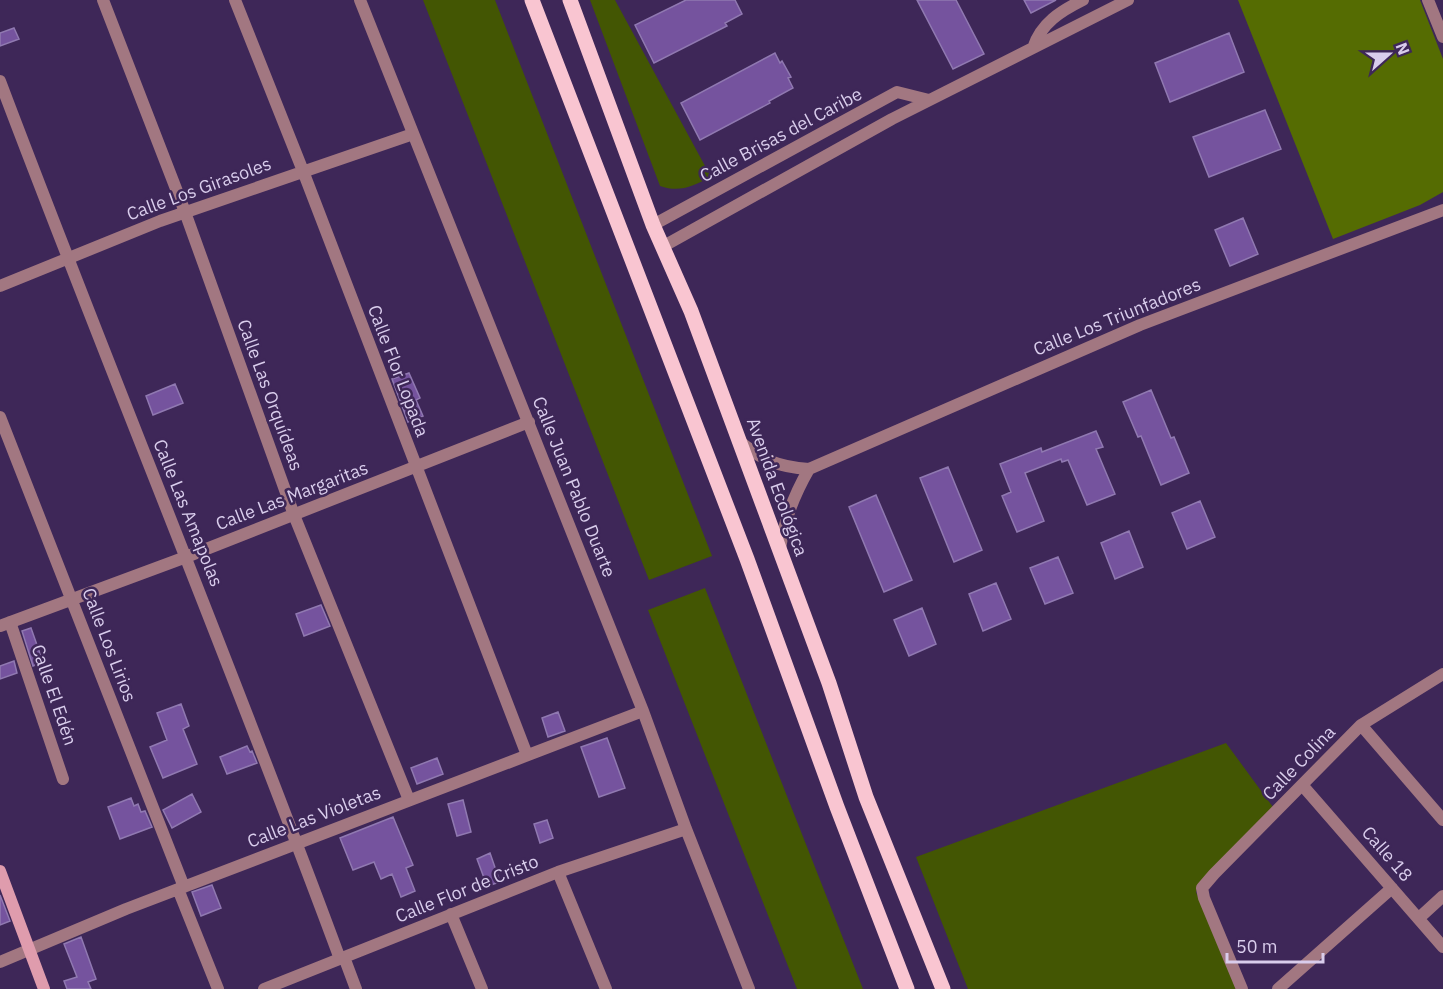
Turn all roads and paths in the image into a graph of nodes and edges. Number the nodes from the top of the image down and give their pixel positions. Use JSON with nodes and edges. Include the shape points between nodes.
{"nodes":[{"id":1,"x":104,"y":0,"type":"edge"},
{"id":2,"x":235,"y":0,"type":"edge"},
{"id":3,"x":360,"y":0,"type":"edge"},
{"id":4,"x":532,"y":0,"type":"edge"},
{"id":5,"x":570,"y":0,"type":"edge"},
{"id":6,"x":1083,"y":0,"type":"edge"},
{"id":7,"x":1128,"y":0,"type":"edge"},
{"id":8,"x":1428,"y":0,"type":"edge"},
{"id":9,"x":1443,"y":37,"type":"edge"},
{"id":10,"x":1033,"y":48,"type":"junction"},
{"id":11,"x":0,"y":81,"type":"edge"},
{"id":12,"x":929,"y":100,"type":"junction"},
{"id":13,"x":413,"y":134,"type":"junction"},
{"id":14,"x":303,"y":171,"type":"junction"},
{"id":15,"x":1443,"y":210,"type":"edge"},
{"id":16,"x":186,"y":212,"type":"junction"},
{"id":17,"x":653,"y":225,"type":"junction"},
{"id":18,"x":662,"y":247,"type":"junction"},
{"id":19,"x":67,"y":259,"type":"junction"},
{"id":20,"x":0,"y":286,"type":"edge"},
{"id":21,"x":0,"y":417,"type":"edge"},
{"id":22,"x":529,"y":422,"type":"junction"},
{"id":23,"x":739,"y":441,"type":"junction"},
{"id":24,"x":415,"y":467,"type":"junction"},
{"id":25,"x":809,"y":469,"type":"junction"},
{"id":26,"x":294,"y":515,"type":"junction"},
{"id":27,"x":780,"y":551,"type":"junction"},
{"id":28,"x":186,"y":557,"type":"junction"},
{"id":29,"x":72,"y":600,"type":"junction"},
{"id":30,"x":5,"y":624,"type":"edge"},
{"id":31,"x":1441,"y":680,"type":"edge"},
{"id":32,"x":643,"y":711,"type":"junction"},
{"id":33,"x":1361,"y":725,"type":"junction"},
{"id":34,"x":527,"y":755,"type":"junction"},
{"id":35,"x":63,"y":779,"type":"dead end"},
{"id":36,"x":1303,"y":786,"type":"junction"},
{"id":37,"x":409,"y":800,"type":"junction"},
{"id":38,"x":1443,"y":820,"type":"edge"},
{"id":39,"x":686,"y":829,"type":"junction"},
{"id":40,"x":297,"y":843,"type":"junction"},
{"id":41,"x":0,"y":871,"type":"edge"},
{"id":42,"x":558,"y":872,"type":"junction"},
{"id":43,"x":181,"y":888,"type":"junction"},
{"id":44,"x":1392,"y":888,"type":"junction"},
{"id":45,"x":1443,"y":896,"type":"edge"},
{"id":46,"x":452,"y":914,"type":"junction"},
{"id":47,"x":1419,"y":918,"type":"junction"},
{"id":48,"x":1443,"y":947,"type":"edge"},
{"id":49,"x":29,"y":949,"type":"junction"},
{"id":50,"x":342,"y":958,"type":"junction"},
{"id":51,"x":0,"y":962,"type":"edge"},
{"id":52,"x":44,"y":989,"type":"edge"},
{"id":53,"x":218,"y":989,"type":"edge"},
{"id":54,"x":264,"y":989,"type":"edge"},
{"id":55,"x":356,"y":989,"type":"edge"},
{"id":56,"x":482,"y":989,"type":"edge"},
{"id":57,"x":606,"y":989,"type":"edge"},
{"id":58,"x":749,"y":989,"type":"edge"},
{"id":59,"x":907,"y":989,"type":"edge"},
{"id":60,"x":944,"y":989,"type":"edge"},
{"id":61,"x":1242,"y":989,"type":"edge"},
{"id":62,"x":1278,"y":989,"type":"edge"}],
"edges":[{"from":1,"to":16,"type":"street","name":"Calle Las Orquídeas"},
{"from":2,"to":14,"type":"street","name":"Calle Flor Lopada"},
{"from":3,"to":13,"type":"street","name":"Calle Juan Pablo Duarte"},
{"from":4,"to":59,"type":"main road"},
{"from":5,"to":17,"type":"main road","name":"Avenida Ecológica"},
{"from":6,"to":10,"type":"street","via":[[1051,20]]},
{"from":7,"to":10,"type":"street"},
{"from":8,"to":9,"type":"street"},
{"from":10,"to":12,"type":"street"},
{"from":11,"to":19,"type":"street","name":"Calle Las Amapolas"},
{"from":12,"to":17,"type":"street","name":"Calle Brisas del Caribe","via":[[897,92]]},
{"from":12,"to":18,"type":"street"},
{"from":13,"to":14,"type":"street","name":"Calle Los Girasoles"},
{"from":13,"to":22,"type":"street","name":"Calle Juan Pablo Duarte"},
{"from":14,"to":16,"type":"street","name":"Calle Los Girasoles"},
{"from":14,"to":24,"type":"street","name":"Calle Flor Lopada"},
{"from":15,"to":25,"type":"street","name":"Calle Los Triunfadores","via":[[1140,325]]},
{"from":16,"to":19,"type":"street","name":"Calle Los Girasoles"},
{"from":16,"to":26,"type":"street","name":"Calle Las Orquídeas"},
{"from":17,"to":18,"type":"main road","name":"Avenida Ecológica"},
{"from":18,"to":23,"type":"main road","name":"Avenida Ecológica","via":[[692,311]]},
{"from":19,"to":20,"type":"street","name":"Calle Los Girasoles"},
{"from":19,"to":28,"type":"street","name":"Calle Las Amapolas"},
{"from":21,"to":29,"type":"street","name":"Calle Los Lirios"},
{"from":22,"to":24,"type":"street","name":"Calle Las Margaritas"},
{"from":22,"to":32,"type":"street","name":"Calle Juan Pablo Duarte"},
{"from":23,"to":25,"type":"street","via":[[771,462]]},
{"from":23,"to":27,"type":"main road","name":"Avenida Ecológica"},
{"from":24,"to":26,"type":"street","name":"Calle Las Margaritas"},
{"from":24,"to":34,"type":"street","name":"Calle Flor Lopada"},
{"from":25,"to":27,"type":"street","via":[[789,509]]},
{"from":26,"to":28,"type":"street","name":"Calle Las Margaritas"},
{"from":26,"to":37,"type":"street","name":"Calle Las Orquídeas"},
{"from":27,"to":60,"type":"main road","name":"Avenida Ecológica","via":[[866,797]]},
{"from":28,"to":29,"type":"street","name":"Calle Las Margaritas"},
{"from":28,"to":40,"type":"street","name":"Calle Las Amapolas"},
{"from":29,"to":30,"type":"street","name":"Calle Las Margaritas"},
{"from":29,"to":43,"type":"street","name":"Calle Los Lirios"},
{"from":30,"to":35,"type":"street","name":"Calle El Edén"},
{"from":31,"to":33,"type":"street","name":"Calle Colina"},
{"from":32,"to":34,"type":"street","name":"Calle Las Violetas"},
{"from":32,"to":39,"type":"street","name":"Calle Juan Pablo Duarte"},
{"from":33,"to":36,"type":"street","name":"Calle Colina"},
{"from":33,"to":38,"type":"street"},
{"from":34,"to":37,"type":"street","name":"Calle Las Violetas"},
{"from":36,"to":44,"type":"street","name":"Calle 18"},
{"from":36,"to":61,"type":"street","name":"Calle Colina","via":[[1202,888]]},
{"from":37,"to":40,"type":"street","name":"Calle Las Violetas"},
{"from":39,"to":42,"type":"street","name":"Calle Flor de Cristo"},
{"from":39,"to":58,"type":"street","name":"Calle Juan Pablo Duarte"},
{"from":40,"to":43,"type":"street","name":"Calle Las Violetas"},
{"from":40,"to":50,"type":"street","name":"Calle Las Amapolas"},
{"from":41,"to":49,"type":"street"},
{"from":42,"to":46,"type":"street","name":"Calle Flor de Cristo"},
{"from":42,"to":57,"type":"street"},
{"from":43,"to":49,"type":"street","name":"Calle Las Violetas"},
{"from":43,"to":53,"type":"street","name":"Calle Los Lirios"},
{"from":44,"to":47,"type":"street","name":"Calle 18"},
{"from":44,"to":62,"type":"street"},
{"from":45,"to":47,"type":"street"},
{"from":46,"to":50,"type":"street","name":"Calle Flor de Cristo"},
{"from":46,"to":56,"type":"street"},
{"from":47,"to":48,"type":"street","name":"Calle 18"},
{"from":49,"to":51,"type":"street","name":"Calle Las Violetas"},
{"from":49,"to":52,"type":"street"},
{"from":50,"to":54,"type":"street","name":"Calle Flor de Cristo"},
{"from":50,"to":55,"type":"street","name":"Calle Las Amapolas"}]}
